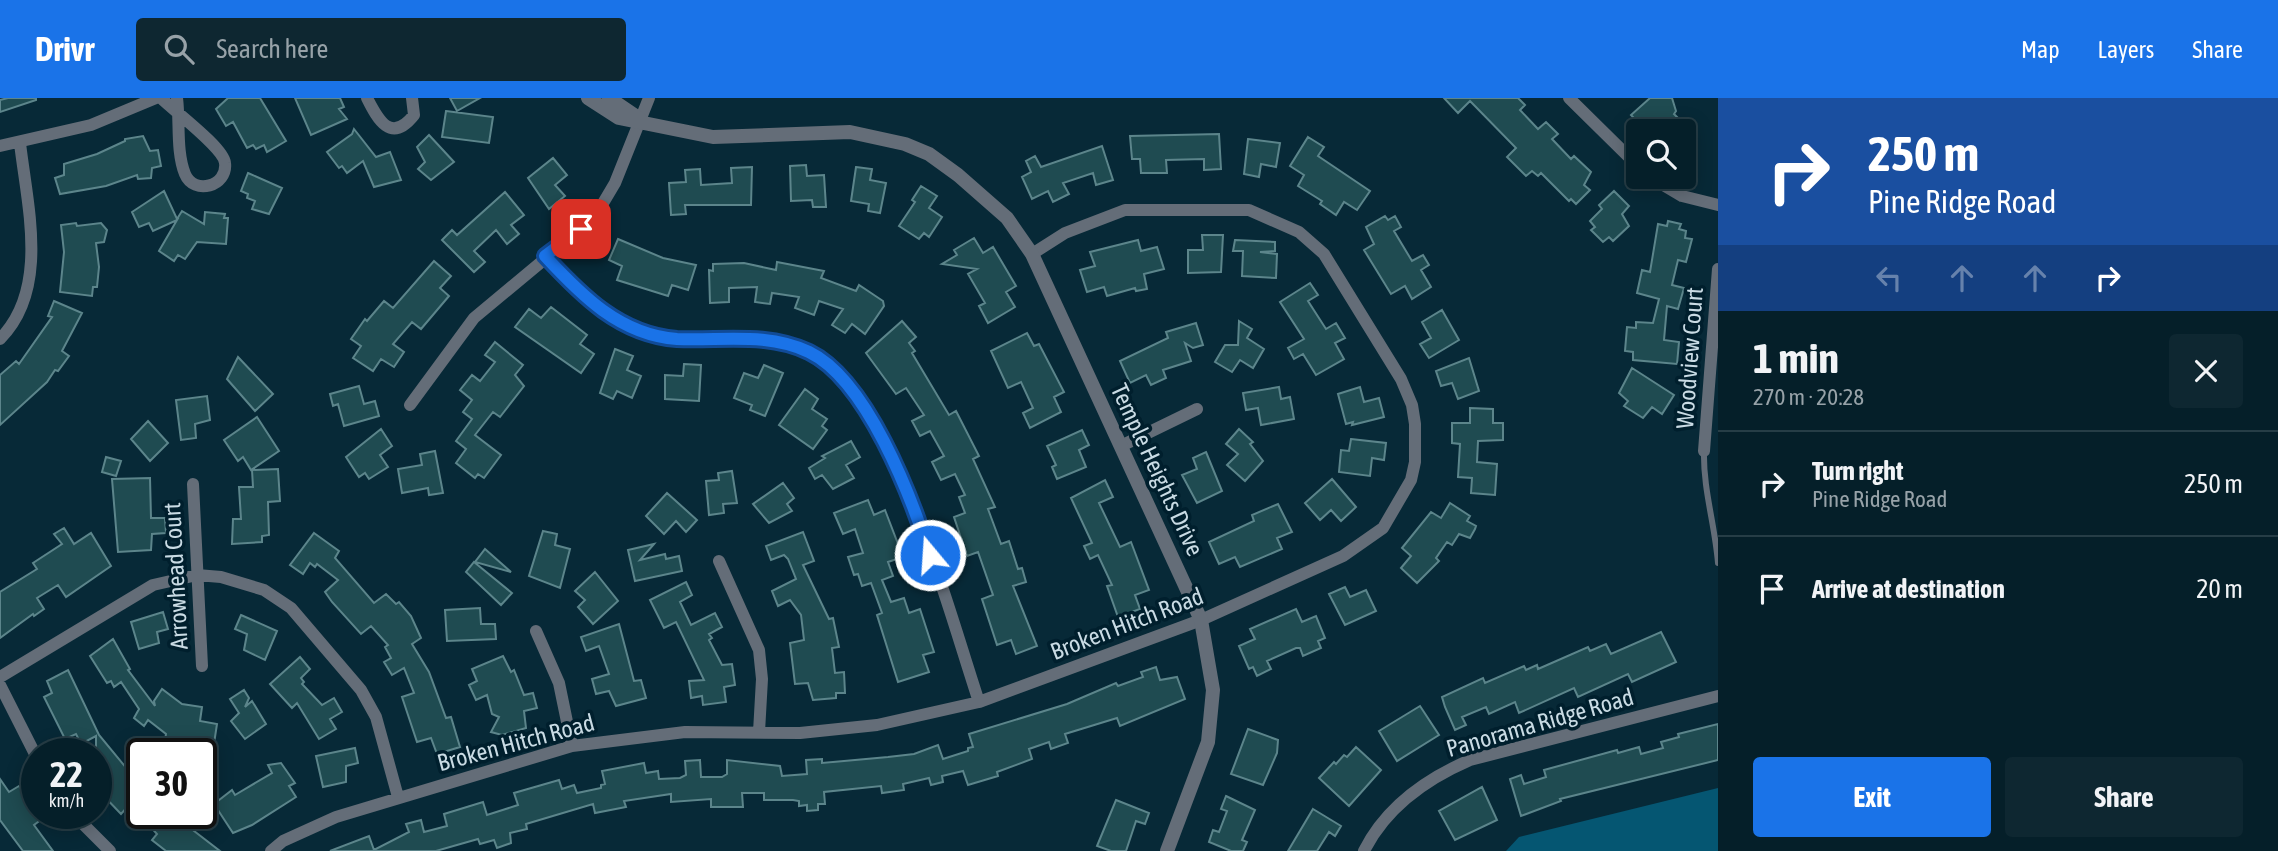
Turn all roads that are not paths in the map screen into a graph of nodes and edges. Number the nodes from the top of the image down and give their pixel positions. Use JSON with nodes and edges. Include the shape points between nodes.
{"nodes":[{"id":1,"x":156,"y":98,"type":"edge"},
{"id":2,"x":161,"y":98,"type":"edge"},
{"id":3,"x":177,"y":98,"type":"edge"},
{"id":4,"x":367,"y":98,"type":"edge"},
{"id":5,"x":412,"y":98,"type":"edge"},
{"id":6,"x":588,"y":98,"type":"edge"},
{"id":7,"x":609,"y":98,"type":"edge"},
{"id":8,"x":649,"y":98,"type":"edge"},
{"id":9,"x":1569,"y":98,"type":"edge"},
{"id":10,"x":179,"y":116,"type":"junction"},
{"id":11,"x":641,"y":120,"type":"junction"},
{"id":12,"x":20,"y":143,"type":"junction"},
{"id":13,"x":0,"y":146,"type":"edge"},
{"id":14,"x":1626,"y":154,"type":"edge"},
{"id":15,"x":1670,"y":189,"type":"edge"},
{"id":16,"x":1718,"y":205,"type":"edge"},
{"id":17,"x":1032,"y":254,"type":"junction"},
{"id":18,"x":545,"y":256,"type":"junction"},
{"id":19,"x":1718,"y":269,"type":"edge"},
{"id":20,"x":0,"y":339,"type":"edge"},
{"id":21,"x":410,"y":405,"type":"dead end"},
{"id":22,"x":1197,"y":409,"type":"dead end"},
{"id":23,"x":1121,"y":446,"type":"junction"},
{"id":24,"x":1704,"y":452,"type":"joint"},
{"id":25,"x":193,"y":484,"type":"dead end"},
{"id":26,"x":719,"y":561,"type":"dead end"},
{"id":27,"x":1718,"y":563,"type":"edge"},
{"id":28,"x":197,"y":575,"type":"junction"},
{"id":29,"x":1200,"y":620,"type":"junction"},
{"id":30,"x":536,"y":631,"type":"dead end"},
{"id":31,"x":202,"y":666,"type":"dead end"},
{"id":32,"x":0,"y":677,"type":"edge"},
{"id":33,"x":0,"y":685,"type":"edge"},
{"id":34,"x":1718,"y":696,"type":"edge"},
{"id":35,"x":979,"y":702,"type":"junction"},
{"id":36,"x":759,"y":732,"type":"junction"},
{"id":37,"x":27,"y":738,"type":"edge"},
{"id":38,"x":572,"y":746,"type":"junction"},
{"id":39,"x":398,"y":797,"type":"junction"},
{"id":40,"x":88,"y":829,"type":"edge"},
{"id":41,"x":110,"y":851,"type":"edge"},
{"id":42,"x":271,"y":851,"type":"edge"},
{"id":43,"x":1167,"y":851,"type":"edge"},
{"id":44,"x":1364,"y":851,"type":"edge"}],
"edges":[{"from":1,"to":12,"type":"street","via":[[91,125]]},
{"from":2,"to":10,"type":"street"},
{"from":3,"to":10,"type":"street"},
{"from":4,"to":5,"type":"street","via":[[380,123],[389,128],[401,127],[414,115]]},
{"from":6,"to":11,"type":"street","via":[[619,118]]},
{"from":7,"to":11,"type":"street"},
{"from":8,"to":11,"type":"street"},
{"from":9,"to":14,"type":"street"},
{"from":10,"to":10,"type":"street","via":[[185,174],[192,184],[210,186],[218,181],[226,163],[221,153]]},
{"from":11,"to":17,"type":"street","name":"Temple Heights Drive","via":[[713,137],[850,132],[905,144],[929,153],[1006,218]]},
{"from":11,"to":18,"type":"street","via":[[615,183],[598,210]]},
{"from":12,"to":13,"type":"street"},
{"from":12,"to":20,"type":"street","via":[[32,251],[28,287],[8,332]]},
{"from":15,"to":16,"type":"street"},
{"from":17,"to":23,"type":"street","name":"Temple Heights Drive"},
{"from":17,"to":29,"type":"street","name":"Broken Hitch Road","via":[[1065,233],[1125,210],[1249,210],[1299,232],[1324,254],[1401,379],[1415,424],[1415,462],[1383,528],[1343,556]]},
{"from":18,"to":21,"type":"street","via":[[474,318]]},
{"from":18,"to":35,"type":"street","via":[[587,301],[611,317],[676,339],[778,341],[810,353],[842,378],[896,466],[914,506]]},
{"from":19,"to":24,"type":"street","name":"Woodview Court"},
{"from":22,"to":23,"type":"street"},
{"from":23,"to":29,"type":"street","name":"Temple Heights Drive"},
{"from":24,"to":27,"type":"lane","via":[[1703,477],[1715,525]]},
{"from":25,"to":28,"type":"street","name":"Arrowhead Court"},
{"from":26,"to":36,"type":"street","via":[[759,650]]},
{"from":28,"to":31,"type":"street","name":"Arrowhead Court"},
{"from":28,"to":32,"type":"street","via":[[153,585]]},
{"from":28,"to":39,"type":"street","via":[[264,590],[291,608],[361,690],[376,717]]},
{"from":29,"to":35,"type":"street","name":"Broken Hitch Road"},
{"from":29,"to":43,"type":"street","name":"Temple Heights Drive","via":[[1213,690],[1208,742]]},
{"from":30,"to":38,"type":"street","via":[[559,683]]},
{"from":33,"to":37,"type":"street"},
{"from":34,"to":44,"type":"street","name":"Panorama Ridge Road","via":[[1470,760],[1434,776],[1387,816]]},
{"from":35,"to":36,"type":"street","name":"Broken Hitch Road","via":[[877,725]]},
{"from":36,"to":38,"type":"street","name":"Broken Hitch Road","via":[[685,732]]},
{"from":38,"to":39,"type":"street","name":"Broken Hitch Road"},
{"from":39,"to":42,"type":"street","name":"Broken Hitch Road","via":[[337,817]]},
{"from":40,"to":41,"type":"street"}]}
